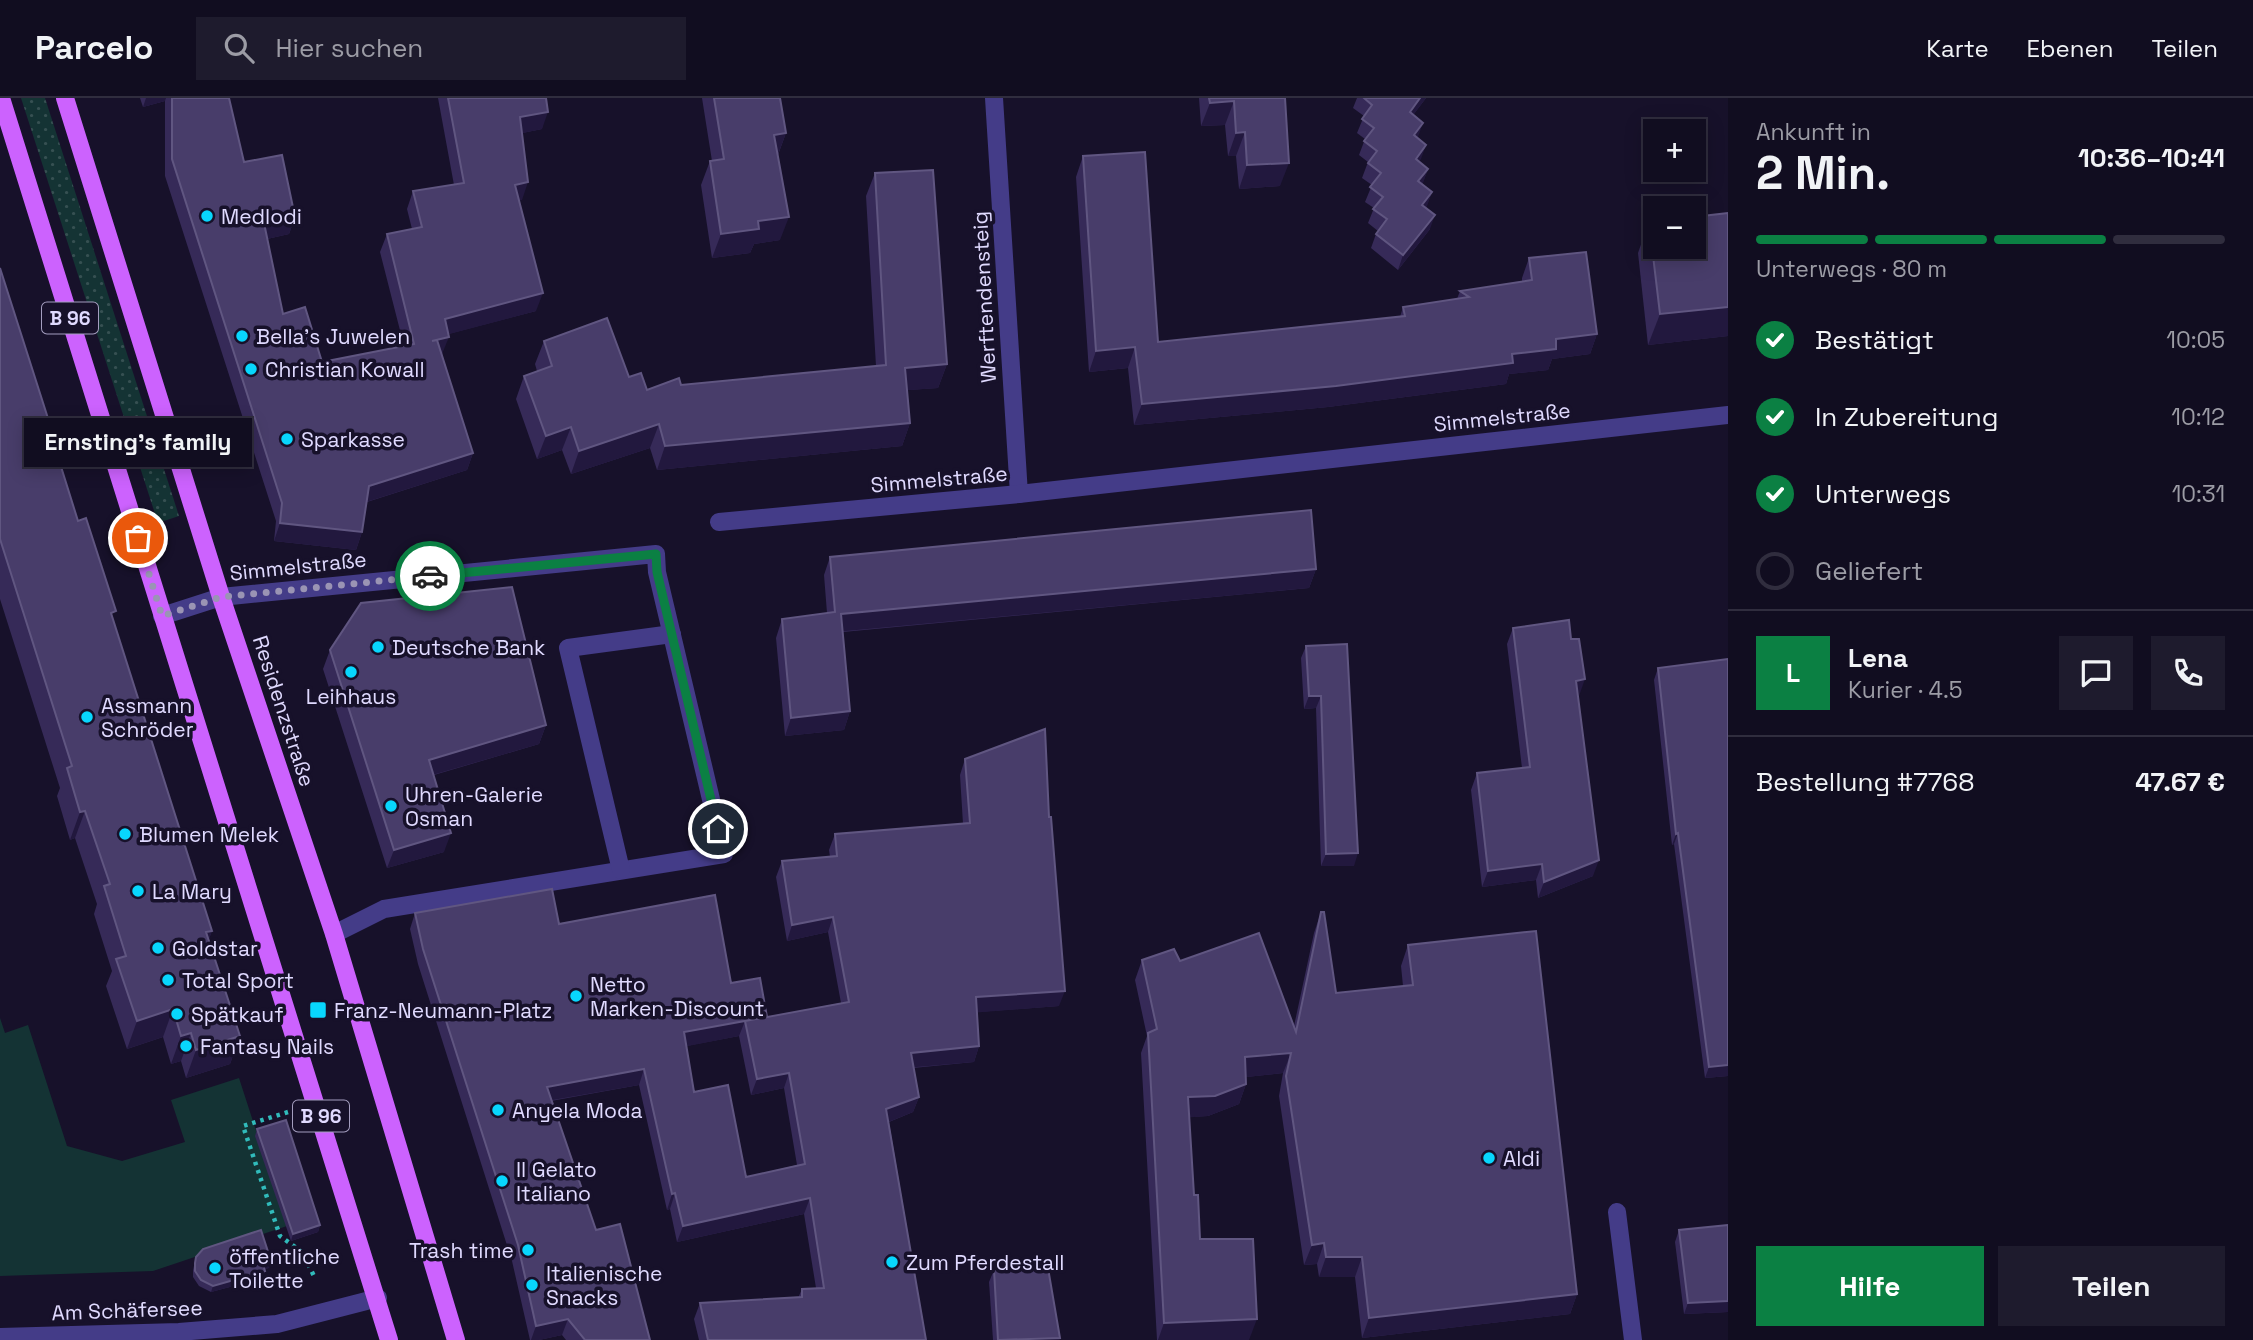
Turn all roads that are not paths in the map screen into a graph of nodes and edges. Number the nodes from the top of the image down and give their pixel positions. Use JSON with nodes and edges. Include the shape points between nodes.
{"nodes":[{"id":1,"x":1,"y":98,"type":"edge"},
{"id":2,"x":65,"y":98,"type":"edge"},
{"id":3,"x":995,"y":98,"type":"edge"},
{"id":4,"x":1728,"y":415,"type":"edge"},
{"id":5,"x":1019,"y":494,"type":"junction"},
{"id":6,"x":719,"y":522,"type":"dead end"},
{"id":7,"x":221,"y":597,"type":"junction"},
{"id":8,"x":162,"y":616,"type":"junction"},
{"id":9,"x":672,"y":634,"type":"junction"},
{"id":10,"x":621,"y":870,"type":"junction"},
{"id":11,"x":334,"y":934,"type":"junction"},
{"id":12,"x":1617,"y":1212,"type":"dead end"},
{"id":13,"x":378,"y":1298,"type":"junction"},
{"id":14,"x":0,"y":1338,"type":"edge"},
{"id":15,"x":389,"y":1340,"type":"edge"},
{"id":16,"x":456,"y":1340,"type":"edge"},
{"id":17,"x":1633,"y":1340,"type":"edge"}],
"edges":[{"from":1,"to":8,"type":"main road","number":"B 96"},
{"from":2,"to":7,"type":"main road","name":"Residenzstraße","number":"B 96"},
{"from":3,"to":5,"type":"street","name":"Werftendensteig"},
{"from":4,"to":5,"type":"street","name":"Simmelstraße"},
{"from":5,"to":6,"type":"street","name":"Simmelstraße"},
{"from":7,"to":8,"type":"street","name":"Simmelstraße"},
{"from":7,"to":9,"type":"street","name":"Simmelstraße","via":[[656,554]]},
{"from":7,"to":11,"type":"main road","name":"Residenzstraße","number":"B 96"},
{"from":8,"to":13,"type":"main road","number":"B 96"},
{"from":9,"to":10,"type":"street","via":[[724,854]]},
{"from":9,"to":10,"type":"street","via":[[568,648]]},
{"from":10,"to":11,"type":"street","via":[[383,909]]},
{"from":11,"to":16,"type":"main road","name":"Residenzstraße","number":"B 96"},
{"from":12,"to":17,"type":"street"},
{"from":13,"to":14,"type":"street","name":"Am Schäfersee","via":[[277,1324]]},
{"from":13,"to":15,"type":"main road","number":"B 96"}]}
